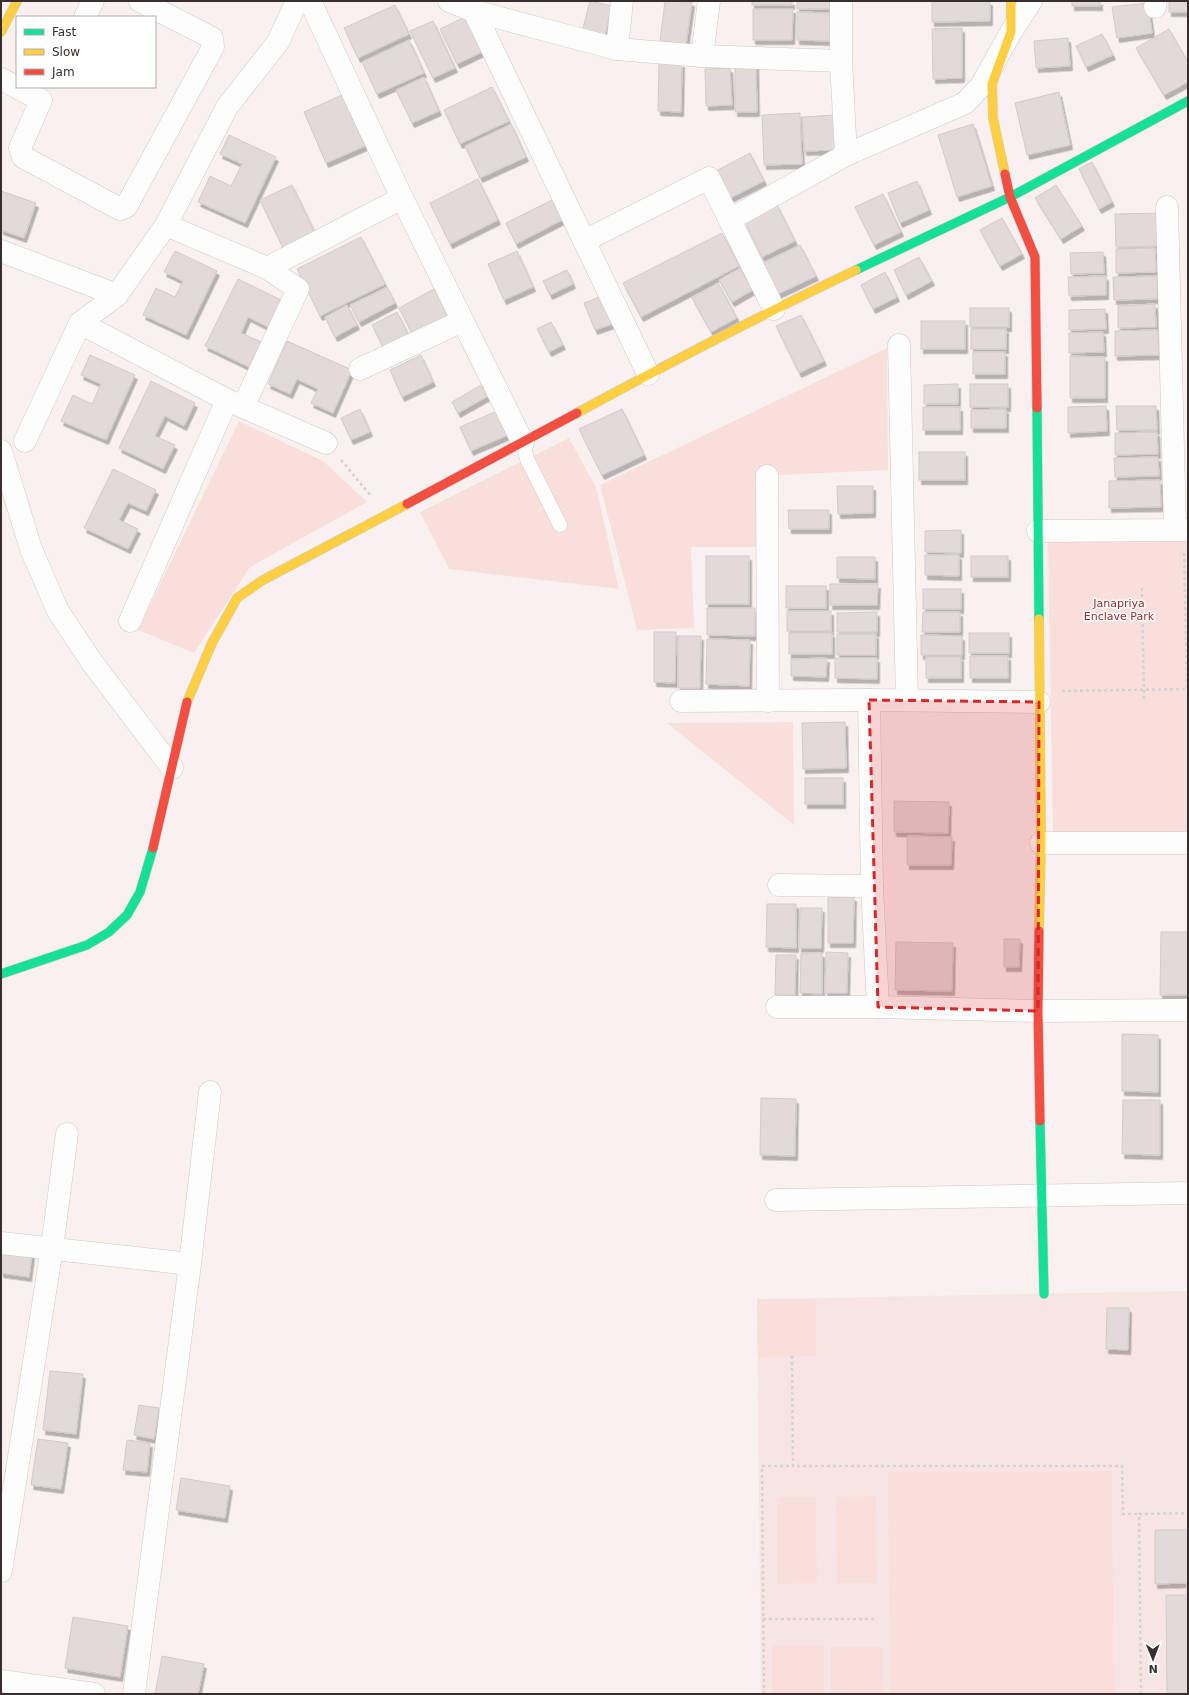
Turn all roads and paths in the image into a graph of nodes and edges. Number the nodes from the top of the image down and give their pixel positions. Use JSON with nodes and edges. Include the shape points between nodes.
{"nodes":[{"id":1,"x":17,"y":1,"type":"edge"},
{"id":2,"x":93,"y":1,"type":"edge"},
{"id":3,"x":140,"y":1,"type":"edge"},
{"id":4,"x":297,"y":1,"type":"edge"},
{"id":5,"x":310,"y":1,"type":"edge"},
{"id":6,"x":449,"y":1,"type":"edge"},
{"id":7,"x":622,"y":1,"type":"edge"},
{"id":8,"x":709,"y":1,"type":"edge"},
{"id":9,"x":842,"y":1,"type":"edge"},
{"id":10,"x":1011,"y":1,"type":"edge"},
{"id":11,"x":1031,"y":1,"type":"edge"},
{"id":12,"x":474,"y":11,"type":"junction"},
{"id":13,"x":86,"y":16,"type":"edge"},
{"id":14,"x":1,"y":32,"type":"edge"},
{"id":15,"x":1011,"y":32,"type":"junction"},
{"id":16,"x":617,"y":49,"type":"junction"},
{"id":17,"x":702,"y":56,"type":"junction"},
{"id":18,"x":841,"y":61,"type":"junction"},
{"id":19,"x":1,"y":79,"type":"edge"},
{"id":20,"x":16,"y":84,"type":"edge"},
{"id":21,"x":27,"y":88,"type":"edge"},
{"id":22,"x":45,"y":94,"type":"edge"},
{"id":23,"x":1188,"y":101,"type":"edge"},
{"id":24,"x":846,"y":155,"type":"junction"},
{"id":25,"x":1010,"y":196,"type":"junction"},
{"id":26,"x":402,"y":198,"type":"junction"},
{"id":27,"x":1167,"y":207,"type":"dead end"},
{"id":28,"x":729,"y":220,"type":"junction"},
{"id":29,"x":166,"y":225,"type":"junction"},
{"id":30,"x":584,"y":241,"type":"junction"},
{"id":31,"x":1,"y":252,"type":"edge"},
{"id":32,"x":267,"y":268,"type":"junction"},
{"id":33,"x":117,"y":295,"type":"junction"},
{"id":34,"x":774,"y":310,"type":"junction"},
{"id":35,"x":462,"y":321,"type":"junction"},
{"id":36,"x":80,"y":323,"type":"junction"},
{"id":37,"x":898,"y":345,"type":"dead end"},
{"id":38,"x":360,"y":369,"type":"dead end"},
{"id":39,"x":648,"y":374,"type":"junction"},
{"id":40,"x":235,"y":403,"type":"junction"},
{"id":41,"x":25,"y":441,"type":"dead end"},
{"id":42,"x":523,"y":443,"type":"junction"},
{"id":43,"x":326,"y":444,"type":"joint"},
{"id":44,"x":1,"y":451,"type":"edge"},
{"id":45,"x":767,"y":476,"type":"dead end"},
{"id":46,"x":387,"y":514,"type":"junction"},
{"id":47,"x":560,"y":525,"type":"dead end"},
{"id":48,"x":1038,"y":531,"type":"junction"},
{"id":49,"x":1182,"y":536,"type":"edge"},
{"id":50,"x":1142,"y":588,"type":"dead end"},
{"id":51,"x":130,"y":621,"type":"dead end"},
{"id":52,"x":1062,"y":684,"type":"dead end"},
{"id":53,"x":1144,"y":690,"type":"junction"},
{"id":54,"x":870,"y":700,"type":"junction"},
{"id":55,"x":907,"y":700,"type":"junction"},
{"id":56,"x":681,"y":701,"type":"dead end"},
{"id":57,"x":768,"y":701,"type":"junction"},
{"id":58,"x":1144,"y":701,"type":"dead end"},
{"id":59,"x":1039,"y":702,"type":"junction"},
{"id":60,"x":172,"y":768,"type":"junction"},
{"id":61,"x":1041,"y":843,"type":"junction"},
{"id":62,"x":1188,"y":843,"type":"edge"},
{"id":63,"x":779,"y":885,"type":"dead end"},
{"id":64,"x":872,"y":886,"type":"junction"},
{"id":65,"x":1,"y":974,"type":"edge"},
{"id":66,"x":777,"y":1007,"type":"dead end"},
{"id":67,"x":878,"y":1008,"type":"junction"},
{"id":68,"x":1188,"y":1010,"type":"edge"},
{"id":69,"x":1038,"y":1011,"type":"junction"},
{"id":70,"x":210,"y":1092,"type":"dead end"},
{"id":71,"x":67,"y":1134,"type":"dead end"},
{"id":72,"x":1188,"y":1193,"type":"edge"},
{"id":73,"x":1041,"y":1195,"type":"junction"},
{"id":74,"x":776,"y":1200,"type":"dead end"},
{"id":75,"x":1,"y":1243,"type":"edge"},
{"id":76,"x":52,"y":1248,"type":"junction"},
{"id":77,"x":190,"y":1264,"type":"junction"},
{"id":78,"x":1044,"y":1294,"type":"dead end"},
{"id":79,"x":792,"y":1356,"type":"dead end"},
{"id":80,"x":793,"y":1466,"type":"junction"},
{"id":81,"x":1188,"y":1513,"type":"edge"},
{"id":82,"x":1139,"y":1514,"type":"junction"},
{"id":83,"x":1,"y":1571,"type":"edge"},
{"id":84,"x":763,"y":1619,"type":"junction"},
{"id":85,"x":877,"y":1619,"type":"dead end"},
{"id":86,"x":1,"y":1680,"type":"edge"},
{"id":87,"x":94,"y":1694,"type":"edge"},
{"id":88,"x":134,"y":1694,"type":"edge"},
{"id":89,"x":764,"y":1694,"type":"edge"},
{"id":90,"x":1141,"y":1694,"type":"edge"}],
"edges":[{"from":1,"to":14,"type":"street"},
{"from":2,"to":13,"type":"street"},
{"from":3,"to":22,"type":"street","via":[[212,38],[213,47],[126,207],[120,209],[24,157],[20,148]]},
{"from":4,"to":29,"type":"street","via":[[278,42],[227,107]]},
{"from":5,"to":26,"type":"street"},
{"from":6,"to":12,"type":"street"},
{"from":7,"to":16,"type":"street"},
{"from":8,"to":17,"type":"street"},
{"from":9,"to":18,"type":"street"},
{"from":10,"to":15,"type":"street"},
{"from":11,"to":15,"type":"street"},
{"from":12,"to":16,"type":"street"},
{"from":12,"to":30,"type":"street"},
{"from":15,"to":24,"type":"street","via":[[981,86],[965,103]]},
{"from":15,"to":25,"type":"street","via":[[992,84],[993,118]]},
{"from":16,"to":17,"type":"street"},
{"from":17,"to":18,"type":"street"},
{"from":18,"to":24,"type":"street"},
{"from":19,"to":20,"type":"street"},
{"from":21,"to":22,"type":"street"},
{"from":23,"to":25,"type":"street"},
{"from":24,"to":28,"type":"street"},
{"from":25,"to":34,"type":"street"},
{"from":25,"to":48,"type":"street","via":[[1035,257]]},
{"from":26,"to":32,"type":"street"},
{"from":26,"to":35,"type":"street"},
{"from":27,"to":49,"type":"street"},
{"from":28,"to":30,"type":"street","via":[[709,178]]},
{"from":28,"to":34,"type":"street"},
{"from":29,"to":32,"type":"street"},
{"from":29,"to":33,"type":"street"},
{"from":30,"to":39,"type":"street"},
{"from":31,"to":33,"type":"street"},
{"from":32,"to":40,"type":"street","via":[[298,289]]},
{"from":33,"to":36,"type":"street"},
{"from":34,"to":39,"type":"street"},
{"from":35,"to":38,"type":"street"},
{"from":35,"to":42,"type":"street"},
{"from":36,"to":40,"type":"street"},
{"from":36,"to":41,"type":"street"},
{"from":37,"to":55,"type":"street"},
{"from":39,"to":42,"type":"street"},
{"from":40,"to":43,"type":"street"},
{"from":40,"to":51,"type":"street"},
{"from":42,"to":46,"type":"street"},
{"from":42,"to":47,"type":"lane","via":[[527,459]]},
{"from":43,"to":46,"type":"path"},
{"from":44,"to":60,"type":"street","via":[[32,549],[58,611],[91,661]]},
{"from":45,"to":57,"type":"street"},
{"from":46,"to":60,"type":"street","via":[[264,580],[237,598],[212,643],[188,697]]},
{"from":48,"to":49,"type":"street"},
{"from":48,"to":59,"type":"street"},
{"from":49,"to":53,"type":"path","via":[[1187,689]]},
{"from":50,"to":53,"type":"path"},
{"from":52,"to":53,"type":"path","via":[[1062,692]]},
{"from":53,"to":58,"type":"path"},
{"from":54,"to":55,"type":"street"},
{"from":54,"to":57,"type":"street"},
{"from":54,"to":64,"type":"street"},
{"from":55,"to":59,"type":"street"},
{"from":56,"to":57,"type":"street"},
{"from":59,"to":61,"type":"street"},
{"from":60,"to":65,"type":"street","via":[[155,842],[140,892],[127,914],[109,932],[87,946]]},
{"from":61,"to":62,"type":"street"},
{"from":61,"to":69,"type":"street"},
{"from":63,"to":64,"type":"street"},
{"from":64,"to":67,"type":"street"},
{"from":66,"to":67,"type":"street"},
{"from":67,"to":69,"type":"street"},
{"from":68,"to":69,"type":"street"},
{"from":69,"to":73,"type":"street"},
{"from":70,"to":77,"type":"street"},
{"from":71,"to":76,"type":"street"},
{"from":72,"to":73,"type":"street"},
{"from":73,"to":74,"type":"street"},
{"from":73,"to":78,"type":"street"},
{"from":75,"to":76,"type":"street"},
{"from":76,"to":77,"type":"street"},
{"from":76,"to":83,"type":"street"},
{"from":77,"to":88,"type":"street"},
{"from":79,"to":80,"type":"path"},
{"from":80,"to":82,"type":"path","via":[[1122,1466],[1122,1514]]},
{"from":80,"to":84,"type":"path","via":[[762,1466]]},
{"from":81,"to":82,"type":"path"},
{"from":82,"to":90,"type":"path"},
{"from":84,"to":85,"type":"path"},
{"from":84,"to":89,"type":"path"},
{"from":86,"to":87,"type":"street"}]}
